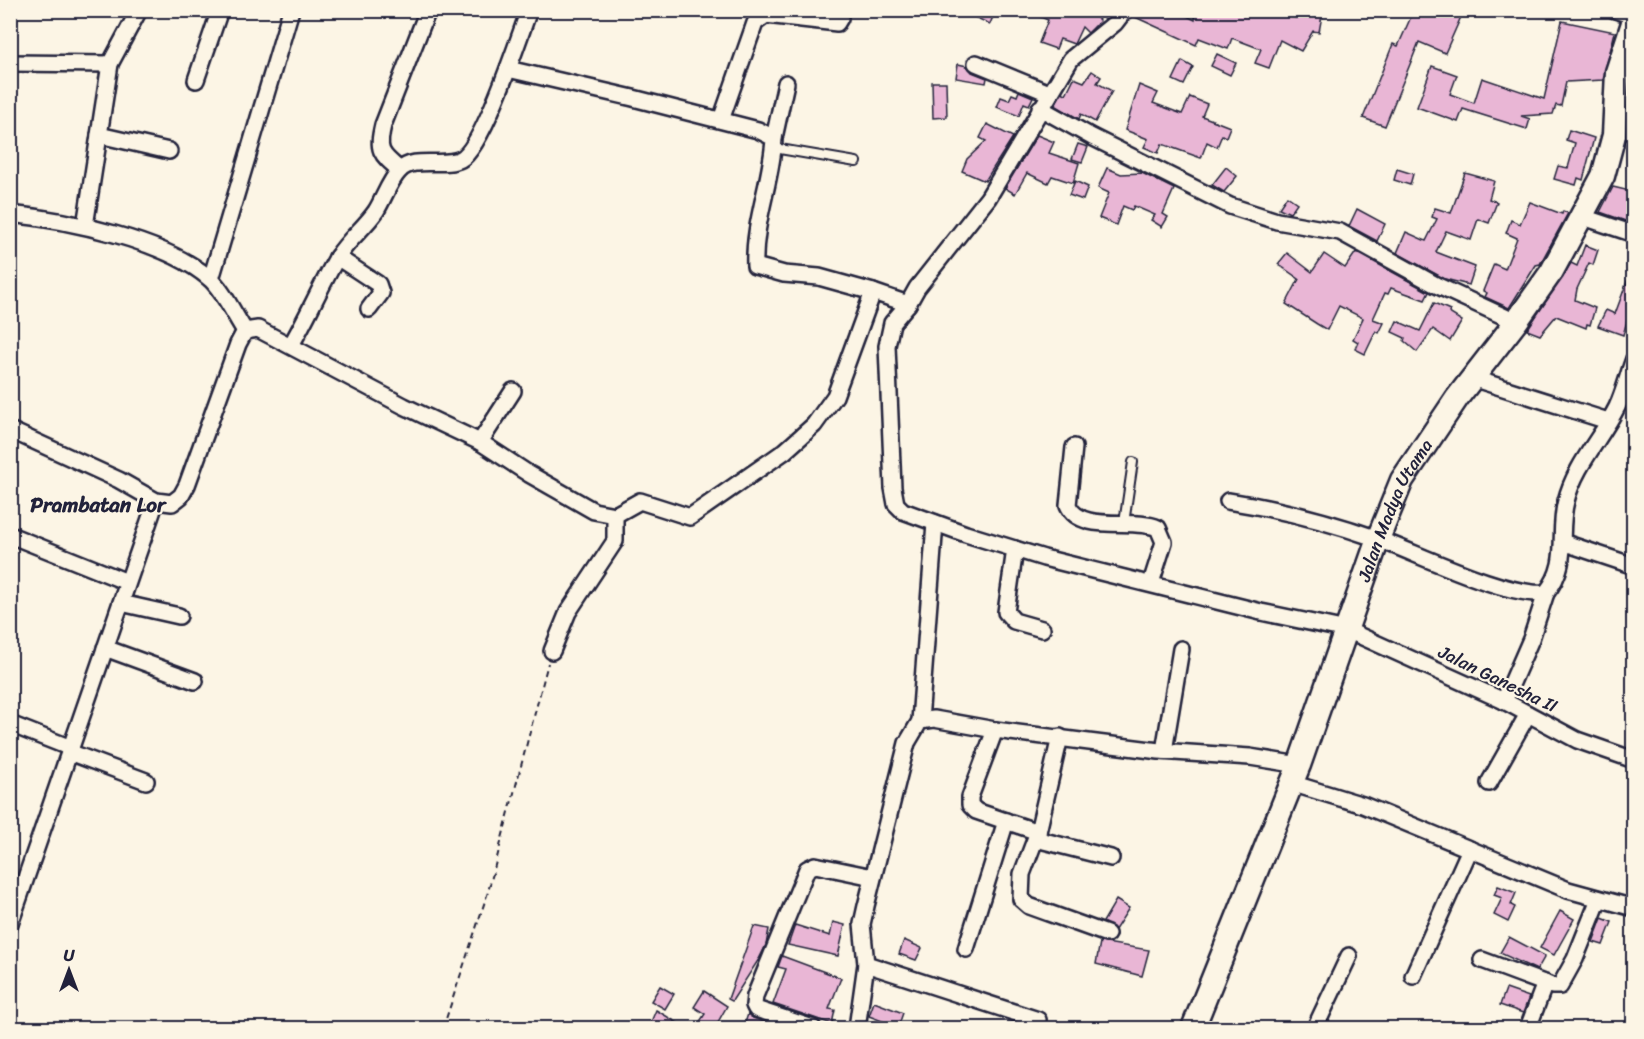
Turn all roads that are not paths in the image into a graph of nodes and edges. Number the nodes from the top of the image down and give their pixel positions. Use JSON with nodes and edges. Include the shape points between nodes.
{"nodes":[{"id":1,"x":139,"y":10,"type":"edge"},
{"id":2,"x":220,"y":10,"type":"edge"},
{"id":3,"x":291,"y":10,"type":"edge"},
{"id":4,"x":428,"y":10,"type":"edge"},
{"id":5,"x":529,"y":10,"type":"edge"},
{"id":6,"x":837,"y":10,"type":"edge"},
{"id":7,"x":1125,"y":10,"type":"edge"},
{"id":8,"x":1616,"y":10,"type":"edge"},
{"id":9,"x":1634,"y":18,"type":"edge"},
{"id":10,"x":10,"y":63,"type":"edge"},
{"id":11,"x":976,"y":63,"type":"dead end"},
{"id":12,"x":110,"y":64,"type":"junction"},
{"id":13,"x":508,"y":69,"type":"junction"},
{"id":14,"x":196,"y":80,"type":"dead end"},
{"id":15,"x":786,"y":83,"type":"dead end"},
{"id":16,"x":1049,"y":93,"type":"junction"},
{"id":17,"x":1040,"y":108,"type":"junction"},
{"id":18,"x":721,"y":120,"type":"junction"},
{"id":19,"x":99,"y":135,"type":"junction"},
{"id":20,"x":774,"y":143,"type":"junction"},
{"id":21,"x":169,"y":151,"type":"dead end"},
{"id":22,"x":856,"y":162,"type":"dead end"},
{"id":23,"x":400,"y":170,"type":"junction"},
{"id":24,"x":10,"y":214,"type":"edge"},
{"id":25,"x":1583,"y":217,"type":"junction"},
{"id":26,"x":85,"y":225,"type":"junction"},
{"id":27,"x":1634,"y":234,"type":"edge"},
{"id":28,"x":338,"y":257,"type":"junction"},
{"id":29,"x":211,"y":279,"type":"junction"},
{"id":30,"x":880,"y":294,"type":"junction"},
{"id":31,"x":906,"y":303,"type":"junction"},
{"id":32,"x":369,"y":309,"type":"dead end"},
{"id":33,"x":1516,"y":322,"type":"junction"},
{"id":34,"x":244,"y":331,"type":"junction"},
{"id":35,"x":291,"y":345,"type":"junction"},
{"id":36,"x":1634,"y":359,"type":"edge"},
{"id":37,"x":1472,"y":378,"type":"junction"},
{"id":38,"x":513,"y":391,"type":"dead end"},
{"id":39,"x":1608,"y":421,"type":"junction"},
{"id":40,"x":10,"y":430,"type":"edge"},
{"id":41,"x":480,"y":442,"type":"junction"},
{"id":42,"x":1074,"y":447,"type":"dead end"},
{"id":43,"x":1133,"y":462,"type":"dead end"},
{"id":44,"x":156,"y":501,"type":"junction"},
{"id":45,"x":1228,"y":501,"type":"dead end"},
{"id":46,"x":615,"y":515,"type":"junction"},
{"id":47,"x":935,"y":522,"type":"junction"},
{"id":48,"x":1124,"y":523,"type":"junction"},
{"id":49,"x":10,"y":535,"type":"edge"},
{"id":50,"x":1378,"y":539,"type":"junction"},
{"id":51,"x":1564,"y":543,"type":"junction"},
{"id":52,"x":1015,"y":549,"type":"junction"},
{"id":53,"x":1634,"y":566,"type":"edge"},
{"id":54,"x":127,"y":582,"type":"junction"},
{"id":55,"x":1151,"y":583,"type":"junction"},
{"id":56,"x":1546,"y":593,"type":"junction"},
{"id":57,"x":121,"y":603,"type":"junction"},
{"id":58,"x":179,"y":616,"type":"dead end"},
{"id":59,"x":1042,"y":629,"type":"dead end"},
{"id":60,"x":1347,"y":630,"type":"junction"},
{"id":61,"x":105,"y":648,"type":"junction"},
{"id":62,"x":1181,"y":649,"type":"dead end"},
{"id":63,"x":552,"y":651,"type":"road end"},
{"id":64,"x":195,"y":681,"type":"dead end"},
{"id":65,"x":1504,"y":701,"type":"junction"},
{"id":66,"x":1528,"y":714,"type":"junction"},
{"id":67,"x":920,"y":721,"type":"junction"},
{"id":68,"x":10,"y":724,"type":"edge"},
{"id":69,"x":996,"y":730,"type":"junction"},
{"id":70,"x":1060,"y":737,"type":"junction"},
{"id":71,"x":70,"y":750,"type":"junction"},
{"id":72,"x":1164,"y":751,"type":"junction"},
{"id":73,"x":1634,"y":760,"type":"edge"},
{"id":74,"x":1295,"y":774,"type":"junction"},
{"id":75,"x":146,"y":780,"type":"dead end"},
{"id":76,"x":1490,"y":783,"type":"dead end"},
{"id":77,"x":1006,"y":821,"type":"junction"},
{"id":78,"x":1037,"y":835,"type":"junction"},
{"id":79,"x":1470,"y":849,"type":"junction"},
{"id":80,"x":1111,"y":858,"type":"dead end"},
{"id":81,"x":873,"y":878,"type":"junction"},
{"id":82,"x":1599,"y":899,"type":"junction"},
{"id":83,"x":1634,"y":908,"type":"edge"},
{"id":84,"x":10,"y":924,"type":"edge"},
{"id":85,"x":1107,"y":934,"type":"dead end"},
{"id":86,"x":966,"y":949,"type":"dead end"},
{"id":87,"x":1349,"y":956,"type":"dead end"},
{"id":88,"x":1482,"y":960,"type":"dead end"},
{"id":89,"x":866,"y":964,"type":"junction"},
{"id":90,"x":1413,"y":975,"type":"dead end"},
{"id":91,"x":1545,"y":983,"type":"junction"},
{"id":92,"x":1038,"y":1020,"type":"dead end"},
{"id":93,"x":1196,"y":1027,"type":"edge"},
{"id":94,"x":813,"y":1029,"type":"edge"},
{"id":95,"x":857,"y":1029,"type":"edge"},
{"id":96,"x":1315,"y":1029,"type":"edge"},
{"id":97,"x":1528,"y":1029,"type":"edge"}],
"edges":[{"from":1,"to":12,"type":"street"},
{"from":2,"to":14,"type":"street"},
{"from":3,"to":29,"type":"street"},
{"from":4,"to":23,"type":"street","via":[[378,144],[385,158]]},
{"from":5,"to":13,"type":"street"},
{"from":6,"to":18,"type":"street","via":[[837,23],[766,15],[755,24]]},
{"from":7,"to":16,"type":"street","via":[[1115,23],[1071,58]]},
{"from":8,"to":9,"type":"street"},
{"from":9,"to":25,"type":"street","name":"Jalan Madya Utama","via":[[1615,88],[1611,152]]},
{"from":10,"to":12,"type":"street"},
{"from":11,"to":16,"type":"street"},
{"from":12,"to":19,"type":"street"},
{"from":13,"to":18,"type":"street"},
{"from":13,"to":23,"type":"street","via":[[477,139],[464,157],[412,164]]},
{"from":15,"to":20,"type":"street"},
{"from":16,"to":17,"type":"street"},
{"from":17,"to":31,"type":"street","via":[[988,198]]},
{"from":17,"to":33,"type":"street","via":[[1230,206],[1277,221],[1340,232],[1436,285]]},
{"from":18,"to":20,"type":"street","via":[[758,130]]},
{"from":19,"to":21,"type":"street"},
{"from":19,"to":26,"type":"street"},
{"from":20,"to":22,"type":"lane"},
{"from":20,"to":30,"type":"street","via":[[758,225],[755,266],[819,277]]},
{"from":23,"to":28,"type":"street","via":[[370,220]]},
{"from":24,"to":26,"type":"street"},
{"from":25,"to":27,"type":"street"},
{"from":25,"to":33,"type":"street","name":"Jalan Madya Utama"},
{"from":26,"to":29,"type":"street","via":[[171,255]]},
{"from":28,"to":32,"type":"street","via":[[378,284],[381,293]]},
{"from":28,"to":35,"type":"street"},
{"from":29,"to":34,"type":"street"},
{"from":30,"to":31,"type":"street"},
{"from":30,"to":46,"type":"street","via":[[835,396],[814,425],[785,451],[690,517],[640,501]]},
{"from":31,"to":47,"type":"street","name":"Jalan Ganesha II","via":[[892,323],[887,346],[893,488],[898,508]]},
{"from":33,"to":37,"type":"street","name":"Jalan Madya Utama"},
{"from":34,"to":35,"type":"street","via":[[266,331]]},
{"from":34,"to":44,"type":"street","via":[[181,496],[172,503]]},
{"from":35,"to":41,"type":"street"},
{"from":36,"to":39,"type":"street"},
{"from":37,"to":39,"type":"street"},
{"from":37,"to":50,"type":"street","name":"Jalan Madya Utama","via":[[1415,456]]},
{"from":38,"to":41,"type":"street"},
{"from":39,"to":51,"type":"street","via":[[1577,470],[1566,500]]},
{"from":40,"to":44,"type":"street"},
{"from":41,"to":46,"type":"street","via":[[594,511]]},
{"from":42,"to":48,"type":"street","via":[[1068,505],[1072,513],[1084,520]]},
{"from":43,"to":48,"type":"lane"},
{"from":44,"to":54,"type":"street"},
{"from":45,"to":50,"type":"street","via":[[1310,517]]},
{"from":46,"to":63,"type":"street","via":[[615,541],[568,612]]},
{"from":47,"to":52,"type":"street","name":"Jalan Ganesha II"},
{"from":47,"to":67,"type":"street"},
{"from":48,"to":55,"type":"street","via":[[1152,525],[1162,534],[1164,542]]},
{"from":49,"to":54,"type":"street"},
{"from":50,"to":56,"type":"street","via":[[1466,573],[1526,592]]},
{"from":50,"to":60,"type":"street","name":"Jalan Madya Utama"},
{"from":51,"to":53,"type":"street"},
{"from":51,"to":56,"type":"street","via":[[1554,583]]},
{"from":52,"to":55,"type":"street","name":"Jalan Ganesha II"},
{"from":52,"to":59,"type":"street","via":[[1006,612],[1014,621]]},
{"from":54,"to":57,"type":"street"},
{"from":55,"to":60,"type":"street","name":"Jalan Ganesha II"},
{"from":56,"to":65,"type":"street"},
{"from":57,"to":58,"type":"street"},
{"from":57,"to":61,"type":"street"},
{"from":60,"to":65,"type":"street","name":"Jalan Ganesha II"},
{"from":60,"to":74,"type":"street","name":"Jalan Madya Utama"},
{"from":61,"to":64,"type":"street"},
{"from":61,"to":71,"type":"street"},
{"from":62,"to":72,"type":"street"},
{"from":65,"to":66,"type":"street","name":"Jalan Ganesha II"},
{"from":66,"to":73,"type":"street","name":"Jalan Ganesha II","via":[[1577,740]]},
{"from":66,"to":76,"type":"street"},
{"from":67,"to":69,"type":"street","via":[[934,719]]},
{"from":67,"to":81,"type":"street","via":[[907,743]]},
{"from":68,"to":71,"type":"street"},
{"from":69,"to":70,"type":"street"},
{"from":69,"to":77,"type":"street","via":[[970,805],[976,811]]},
{"from":70,"to":72,"type":"street"},
{"from":70,"to":78,"type":"street"},
{"from":71,"to":75,"type":"street"},
{"from":71,"to":84,"type":"street"},
{"from":72,"to":74,"type":"street","via":[[1250,756]]},
{"from":74,"to":79,"type":"street"},
{"from":74,"to":93,"type":"street","name":"Jalan Madya Utama"},
{"from":77,"to":78,"type":"street"},
{"from":77,"to":86,"type":"street"},
{"from":78,"to":80,"type":"street"},
{"from":78,"to":85,"type":"street","via":[[1022,874],[1021,900]]},
{"from":79,"to":82,"type":"street"},
{"from":79,"to":90,"type":"street"},
{"from":81,"to":89,"type":"street","via":[[862,924]]},
{"from":81,"to":94,"type":"street","via":[[815,865],[807,869],[755,996],[756,1010]]},
{"from":82,"to":83,"type":"street"},
{"from":82,"to":91,"type":"street","via":[[1562,984],[1557,987]]},
{"from":87,"to":96,"type":"street"},
{"from":88,"to":91,"type":"street"},
{"from":89,"to":92,"type":"street"},
{"from":89,"to":95,"type":"street"},
{"from":91,"to":97,"type":"street"}]}
